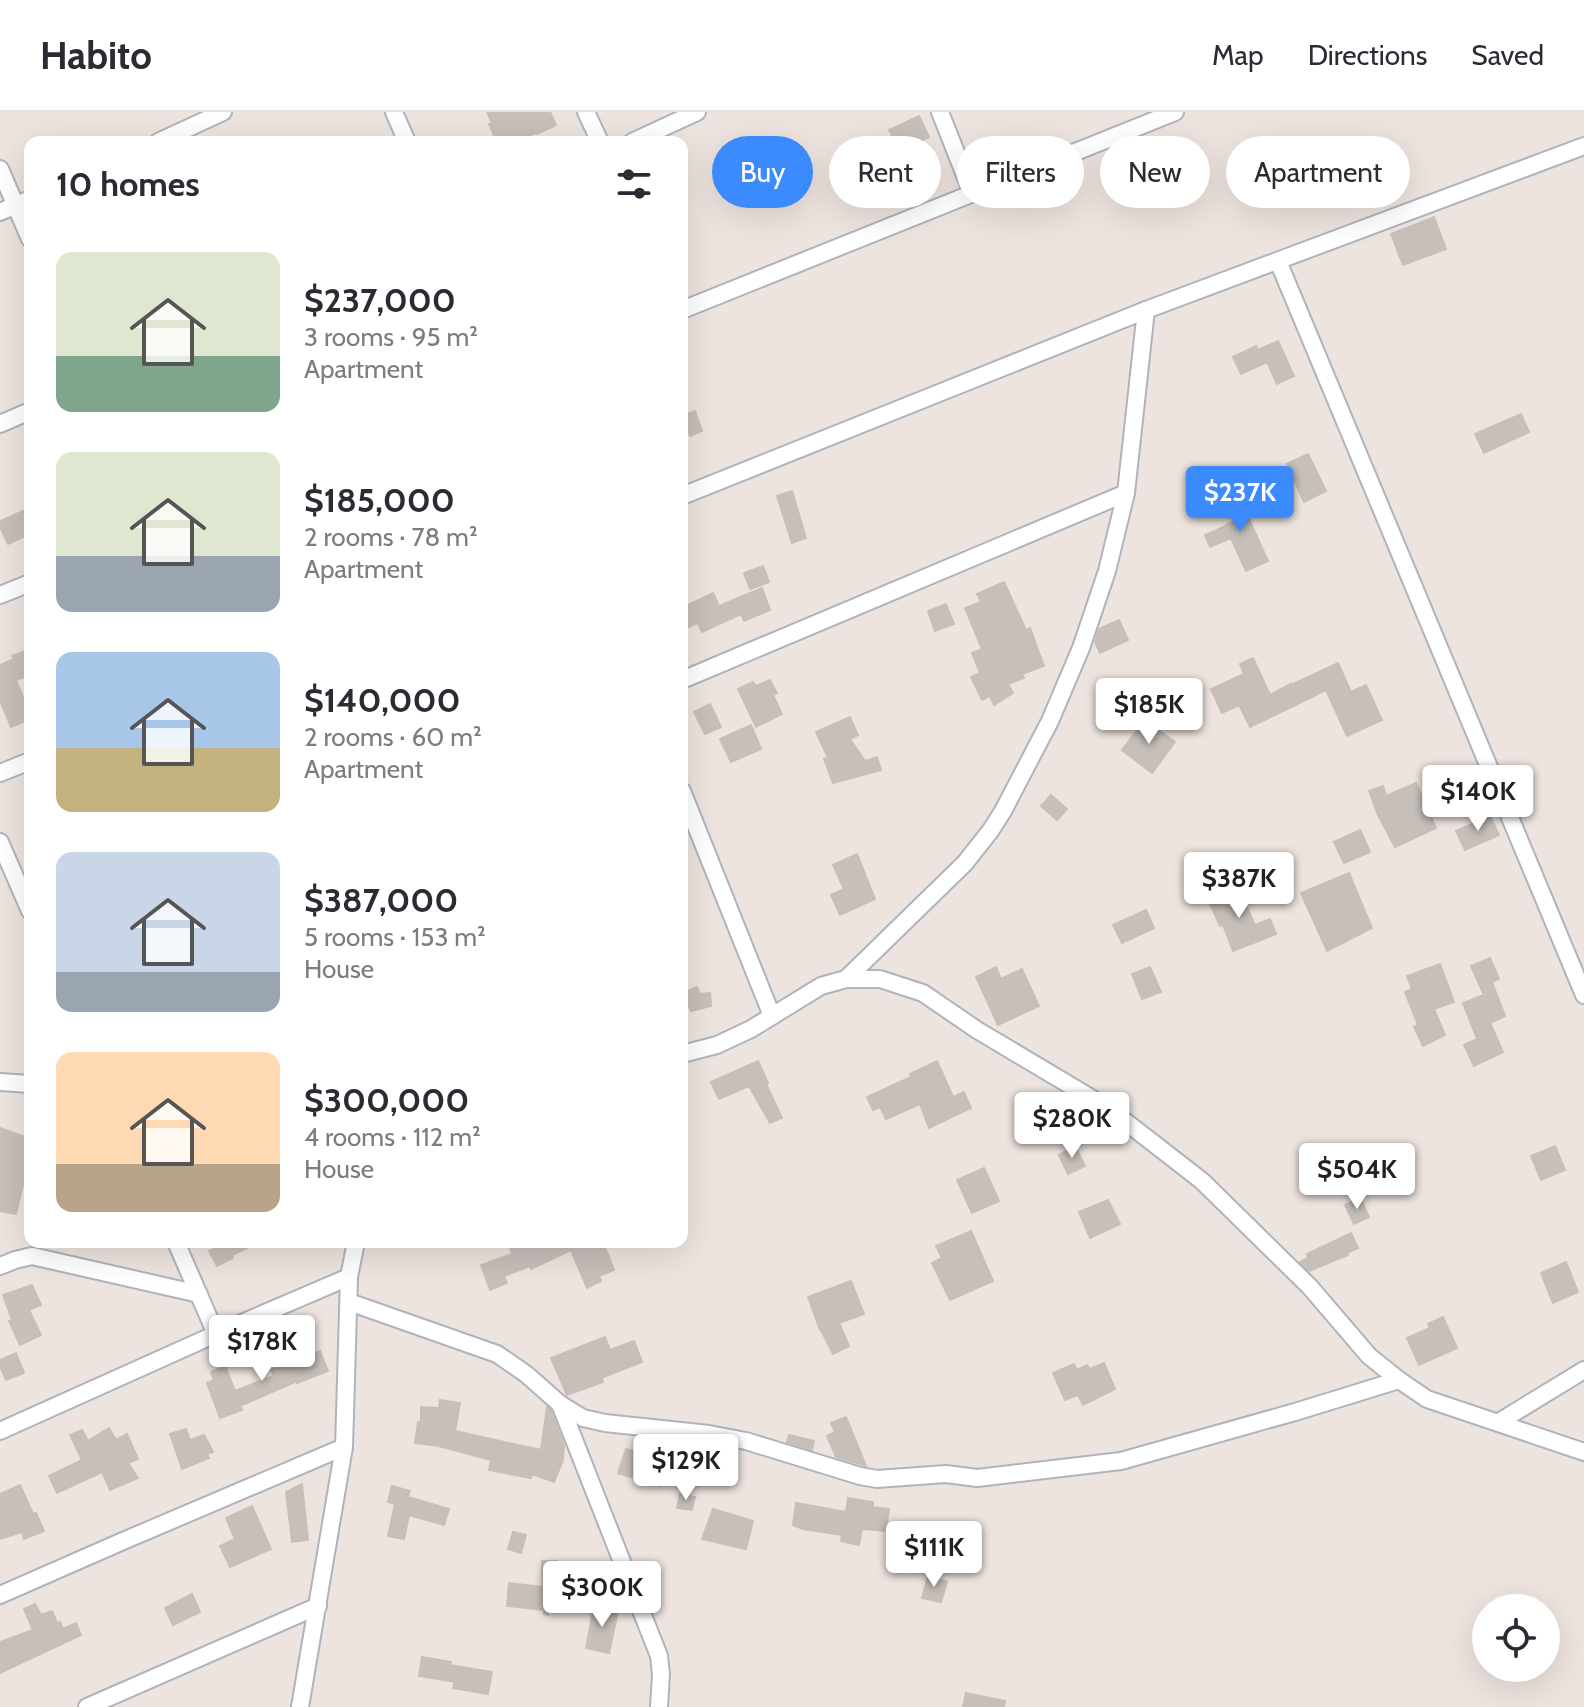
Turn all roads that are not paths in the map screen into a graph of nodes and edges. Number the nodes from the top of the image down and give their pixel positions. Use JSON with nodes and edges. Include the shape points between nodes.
{"nodes":[{"id":1,"x":223,"y":112,"type":"edge"},
{"id":2,"x":394,"y":112,"type":"edge"},
{"id":3,"x":586,"y":112,"type":"edge"},
{"id":4,"x":697,"y":112,"type":"edge"},
{"id":5,"x":940,"y":112,"type":"edge"},
{"id":6,"x":1175,"y":112,"type":"edge"},
{"id":7,"x":184,"y":136,"type":"edge"},
{"id":8,"x":404,"y":136,"type":"edge"},
{"id":9,"x":597,"y":136,"type":"edge"},
{"id":10,"x":645,"y":136,"type":"edge"},
{"id":11,"x":1584,"y":146,"type":"edge"},
{"id":12,"x":1084,"y":148,"type":"edge"},
{"id":13,"x":957,"y":155,"type":"edge"},
{"id":14,"x":0,"y":169,"type":"edge"},
{"id":15,"x":957,"y":199,"type":"edge"},
{"id":16,"x":15,"y":206,"type":"edge"},
{"id":17,"x":24,"y":226,"type":"edge"},
{"id":18,"x":1278,"y":261,"type":"junction"},
{"id":19,"x":688,"y":308,"type":"edge"},
{"id":20,"x":1146,"y":310,"type":"junction"},
{"id":21,"x":24,"y":414,"type":"edge"},
{"id":22,"x":0,"y":424,"type":"edge"},
{"id":23,"x":1126,"y":493,"type":"junction"},
{"id":24,"x":688,"y":494,"type":"edge"},
{"id":25,"x":24,"y":585,"type":"edge"},
{"id":26,"x":0,"y":595,"type":"edge"},
{"id":27,"x":688,"y":677,"type":"edge"},
{"id":28,"x":24,"y":763,"type":"edge"},
{"id":29,"x":0,"y":773,"type":"edge"},
{"id":30,"x":688,"y":806,"type":"edge"},
{"id":31,"x":0,"y":842,"type":"edge"},
{"id":32,"x":24,"y":897,"type":"edge"},
{"id":33,"x":846,"y":979,"type":"junction"},
{"id":34,"x":1584,"y":995,"type":"edge"},
{"id":35,"x":772,"y":1016,"type":"junction"},
{"id":36,"x":688,"y":1052,"type":"edge"},
{"id":37,"x":0,"y":1082,"type":"edge"},
{"id":38,"x":24,"y":1084,"type":"edge"},
{"id":39,"x":179,"y":1248,"type":"edge"},
{"id":40,"x":355,"y":1248,"type":"edge"},
{"id":41,"x":0,"y":1266,"type":"edge"},
{"id":42,"x":349,"y":1277,"type":"junction"},
{"id":43,"x":199,"y":1294,"type":"junction"},
{"id":44,"x":349,"y":1302,"type":"junction"},
{"id":45,"x":216,"y":1334,"type":"junction"},
{"id":46,"x":1584,"y":1370,"type":"edge"},
{"id":47,"x":1399,"y":1380,"type":"junction"},
{"id":48,"x":560,"y":1404,"type":"junction"},
{"id":49,"x":1499,"y":1422,"type":"junction"},
{"id":50,"x":0,"y":1431,"type":"edge"},
{"id":51,"x":344,"y":1447,"type":"junction"},
{"id":52,"x":1584,"y":1452,"type":"edge"},
{"id":53,"x":0,"y":1595,"type":"edge"},
{"id":54,"x":318,"y":1606,"type":"junction"},
{"id":55,"x":87,"y":1707,"type":"edge"},
{"id":56,"x":300,"y":1707,"type":"edge"},
{"id":57,"x":659,"y":1707,"type":"edge"}],
"edges":[{"from":1,"to":7,"type":"street"},
{"from":2,"to":8,"type":"street"},
{"from":3,"to":9,"type":"street"},
{"from":4,"to":10,"type":"street"},
{"from":5,"to":13,"type":"street"},
{"from":6,"to":12,"type":"street"},
{"from":11,"to":18,"type":"street"},
{"from":14,"to":16,"type":"street"},
{"from":15,"to":19,"type":"street"},
{"from":16,"to":17,"type":"street"},
{"from":18,"to":20,"type":"street"},
{"from":18,"to":34,"type":"street"},
{"from":20,"to":23,"type":"street"},
{"from":20,"to":24,"type":"street"},
{"from":21,"to":22,"type":"street"},
{"from":23,"to":27,"type":"street"},
{"from":23,"to":33,"type":"street","via":[[1081,648],[1003,811],[965,863]]},
{"from":25,"to":26,"type":"street"},
{"from":28,"to":29,"type":"street"},
{"from":30,"to":35,"type":"street"},
{"from":31,"to":32,"type":"street"},
{"from":33,"to":35,"type":"street","via":[[821,986]]},
{"from":33,"to":47,"type":"street","via":[[880,979],[923,993],[1108,1108],[1202,1181],[1310,1287],[1369,1356]]},
{"from":35,"to":36,"type":"street","via":[[717,1045]]},
{"from":37,"to":38,"type":"street"},
{"from":39,"to":43,"type":"street"},
{"from":40,"to":42,"type":"street"},
{"from":41,"to":43,"type":"street","via":[[32,1256]]},
{"from":42,"to":44,"type":"street"},
{"from":42,"to":45,"type":"street"},
{"from":43,"to":45,"type":"street"},
{"from":44,"to":48,"type":"street","via":[[497,1354]]},
{"from":44,"to":51,"type":"street"},
{"from":45,"to":50,"type":"street"},
{"from":46,"to":49,"type":"street"},
{"from":47,"to":48,"type":"street","via":[[1121,1461],[977,1478],[860,1476],[746,1441],[583,1418]]},
{"from":47,"to":49,"type":"street","via":[[1427,1399]]},
{"from":48,"to":57,"type":"street","via":[[659,1656]]},
{"from":49,"to":52,"type":"street"},
{"from":51,"to":53,"type":"street"},
{"from":51,"to":54,"type":"street"},
{"from":54,"to":55,"type":"street"},
{"from":54,"to":56,"type":"street"}]}
